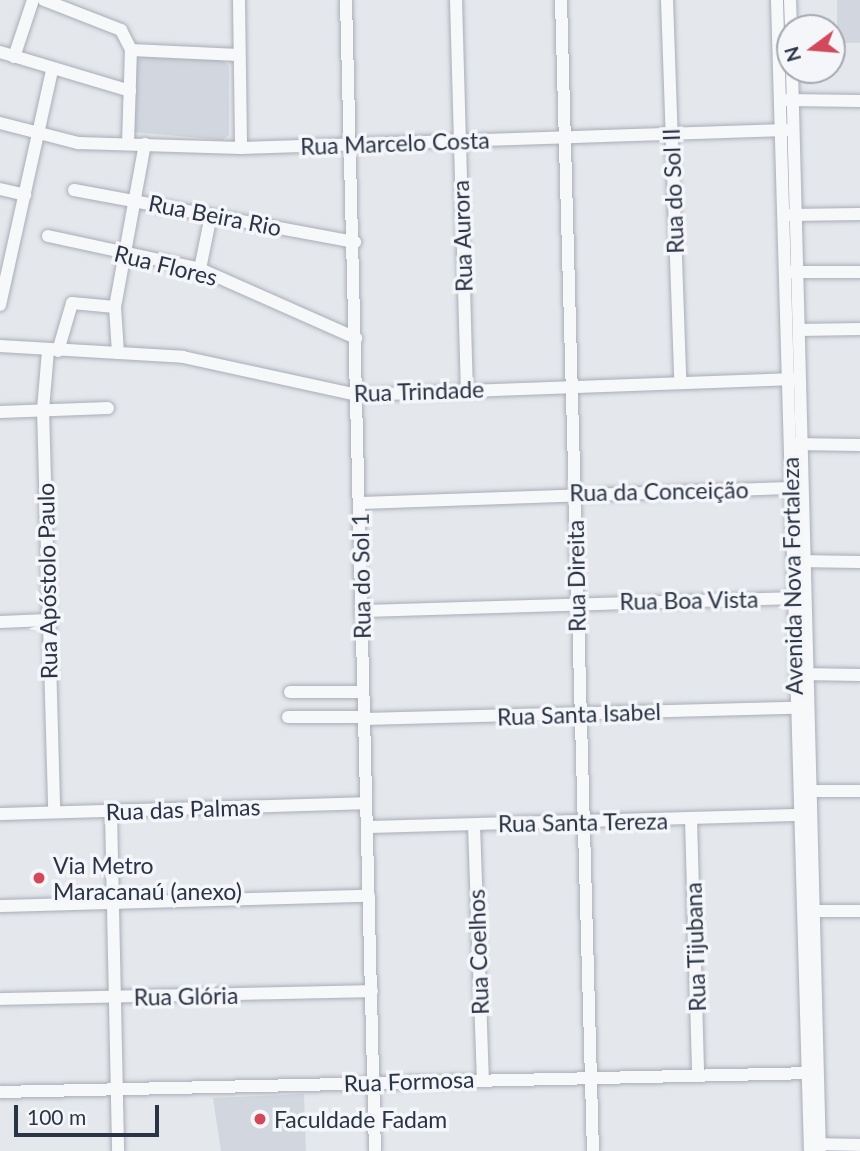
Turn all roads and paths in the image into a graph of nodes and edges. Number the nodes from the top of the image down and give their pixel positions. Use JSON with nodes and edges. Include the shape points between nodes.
{"nodes":[{"id":1,"x":33,"y":0,"type":"edge"},
{"id":2,"x":44,"y":0,"type":"edge"},
{"id":3,"x":239,"y":0,"type":"edge"},
{"id":4,"x":346,"y":0,"type":"edge"},
{"id":5,"x":456,"y":0,"type":"edge"},
{"id":6,"x":561,"y":0,"type":"edge"},
{"id":7,"x":667,"y":0,"type":"edge"},
{"id":8,"x":777,"y":0,"type":"edge"},
{"id":9,"x":131,"y":50,"type":"junction"},
{"id":10,"x":0,"y":52,"type":"edge"},
{"id":11,"x":239,"y":55,"type":"junction"},
{"id":12,"x":14,"y":57,"type":"junction"},
{"id":13,"x":52,"y":70,"type":"junction"},
{"id":14,"x":789,"y":84,"type":"edge"},
{"id":15,"x":130,"y":91,"type":"junction"},
{"id":16,"x":786,"y":100,"type":"junction"},
{"id":17,"x":860,"y":101,"type":"edge"},
{"id":18,"x":0,"y":123,"type":"edge"},
{"id":19,"x":787,"y":130,"type":"junction"},
{"id":20,"x":670,"y":132,"type":"junction"},
{"id":21,"x":40,"y":136,"type":"junction"},
{"id":22,"x":564,"y":138,"type":"junction"},
{"id":23,"x":459,"y":140,"type":"junction"},
{"id":24,"x":128,"y":144,"type":"junction"},
{"id":25,"x":145,"y":144,"type":"junction"},
{"id":26,"x":351,"y":145,"type":"junction"},
{"id":27,"x":241,"y":148,"type":"junction"},
{"id":28,"x":0,"y":189,"type":"edge"},
{"id":29,"x":74,"y":190,"type":"dead end"},
{"id":30,"x":25,"y":195,"type":"junction"},
{"id":31,"x":136,"y":199,"type":"junction"},
{"id":32,"x":860,"y":214,"type":"edge"},
{"id":33,"x":211,"y":215,"type":"junction"},
{"id":34,"x":789,"y":215,"type":"junction"},
{"id":35,"x":48,"y":236,"type":"dead end"},
{"id":36,"x":355,"y":242,"type":"junction"},
{"id":37,"x":124,"y":253,"type":"junction"},
{"id":38,"x":5,"y":257,"type":"edge"},
{"id":39,"x":200,"y":269,"type":"junction"},
{"id":40,"x":791,"y":272,"type":"junction"},
{"id":41,"x":860,"y":272,"type":"edge"},
{"id":42,"x":0,"y":305,"type":"edge"},
{"id":43,"x":115,"y":307,"type":"junction"},
{"id":44,"x":860,"y":329,"type":"edge"},
{"id":45,"x":799,"y":330,"type":"junction"},
{"id":46,"x":356,"y":338,"type":"junction"},
{"id":47,"x":0,"y":346,"type":"edge"},
{"id":48,"x":53,"y":351,"type":"junction"},
{"id":49,"x":118,"y":353,"type":"junction"},
{"id":50,"x":794,"y":379,"type":"junction"},
{"id":51,"x":680,"y":382,"type":"junction"},
{"id":52,"x":571,"y":387,"type":"junction"},
{"id":53,"x":467,"y":388,"type":"junction"},
{"id":54,"x":358,"y":396,"type":"junction"},
{"id":55,"x":108,"y":408,"type":"dead end"},
{"id":56,"x":43,"y":409,"type":"junction"},
{"id":57,"x":0,"y":412,"type":"edge"},
{"id":58,"x":796,"y":444,"type":"junction"},
{"id":59,"x":860,"y":445,"type":"edge"},
{"id":60,"x":790,"y":488,"type":"junction"},
{"id":61,"x":574,"y":493,"type":"junction"},
{"id":62,"x":360,"y":503,"type":"junction"},
{"id":63,"x":798,"y":561,"type":"junction"},
{"id":64,"x":860,"y":562,"type":"edge"},
{"id":65,"x":799,"y":598,"type":"junction"},
{"id":66,"x":576,"y":602,"type":"junction"},
{"id":67,"x":362,"y":611,"type":"junction"},
{"id":68,"x":48,"y":620,"type":"junction"},
{"id":69,"x":0,"y":622,"type":"edge"},
{"id":70,"x":801,"y":674,"type":"junction"},
{"id":71,"x":860,"y":675,"type":"edge"},
{"id":72,"x":289,"y":692,"type":"dead end"},
{"id":73,"x":363,"y":692,"type":"junction"},
{"id":74,"x":795,"y":708,"type":"junction"},
{"id":75,"x":580,"y":714,"type":"junction"},
{"id":76,"x":288,"y":717,"type":"dead end"},
{"id":77,"x":363,"y":718,"type":"junction"},
{"id":78,"x":797,"y":791,"type":"junction"},
{"id":79,"x":811,"y":791,"type":"junction"},
{"id":80,"x":860,"y":791,"type":"edge"},
{"id":81,"x":366,"y":803,"type":"junction"},
{"id":82,"x":54,"y":812,"type":"junction"},
{"id":83,"x":111,"y":812,"type":"junction"},
{"id":84,"x":0,"y":814,"type":"edge"},
{"id":85,"x":798,"y":815,"type":"junction"},
{"id":86,"x":691,"y":819,"type":"junction"},
{"id":87,"x":584,"y":822,"type":"junction"},
{"id":88,"x":474,"y":825,"type":"junction"},
{"id":89,"x":367,"y":827,"type":"junction"},
{"id":90,"x":369,"y":896,"type":"junction"},
{"id":91,"x":113,"y":904,"type":"junction"},
{"id":92,"x":0,"y":906,"type":"edge"},
{"id":93,"x":810,"y":911,"type":"junction"},
{"id":94,"x":860,"y":911,"type":"edge"},
{"id":95,"x":372,"y":991,"type":"junction"},
{"id":96,"x":117,"y":998,"type":"junction"},
{"id":97,"x":0,"y":999,"type":"edge"},
{"id":98,"x":812,"y":1073,"type":"junction"},
{"id":99,"x":698,"y":1075,"type":"junction"},
{"id":100,"x":592,"y":1078,"type":"junction"},
{"id":101,"x":483,"y":1079,"type":"junction"},
{"id":102,"x":374,"y":1083,"type":"junction"},
{"id":103,"x":118,"y":1091,"type":"junction"},
{"id":104,"x":0,"y":1092,"type":"edge"},
{"id":105,"x":860,"y":1145,"type":"edge"},
{"id":106,"x":815,"y":1147,"type":"edge"},
{"id":107,"x":118,"y":1151,"type":"edge"},
{"id":108,"x":375,"y":1151,"type":"edge"},
{"id":109,"x":593,"y":1151,"type":"edge"}],
"edges":[{"from":1,"to":12,"type":"street"},
{"from":2,"to":9,"type":"street","via":[[121,30]]},
{"from":3,"to":11,"type":"street"},
{"from":4,"to":26,"type":"street","name":"Rua do Sol 1"},
{"from":5,"to":23,"type":"street","name":"Rua Aurora"},
{"from":6,"to":22,"type":"street","name":"Rua Direita"},
{"from":7,"to":20,"type":"street","name":"Rua do Sol II"},
{"from":8,"to":16,"type":"street","name":"Avenida Nova Fortaleza"},
{"from":9,"to":11,"type":"street"},
{"from":9,"to":15,"type":"street"},
{"from":10,"to":12,"type":"street"},
{"from":11,"to":27,"type":"street"},
{"from":12,"to":13,"type":"street"},
{"from":13,"to":15,"type":"street"},
{"from":13,"to":21,"type":"street"},
{"from":14,"to":16,"type":"street","name":"Avenida Nova Fortaleza"},
{"from":15,"to":24,"type":"street"},
{"from":16,"to":17,"type":"street"},
{"from":16,"to":19,"type":"street","name":"Avenida Nova Fortaleza"},
{"from":18,"to":21,"type":"street","name":"Rua Marcelo Costa"},
{"from":19,"to":20,"type":"street","name":"Rua Marcelo Costa"},
{"from":19,"to":34,"type":"street","name":"Avenida Nova Fortaleza"},
{"from":20,"to":22,"type":"street","name":"Rua Marcelo Costa"},
{"from":20,"to":51,"type":"street","name":"Rua do Sol II"},
{"from":21,"to":24,"type":"street","name":"Rua Marcelo Costa"},
{"from":21,"to":30,"type":"street"},
{"from":22,"to":23,"type":"street","name":"Rua Marcelo Costa"},
{"from":22,"to":52,"type":"street","name":"Rua Direita"},
{"from":23,"to":26,"type":"street","name":"Rua Marcelo Costa"},
{"from":23,"to":53,"type":"street","name":"Rua Aurora"},
{"from":24,"to":25,"type":"street","name":"Rua Marcelo Costa"},
{"from":25,"to":27,"type":"street","name":"Rua Marcelo Costa"},
{"from":25,"to":31,"type":"street"},
{"from":26,"to":27,"type":"street","name":"Rua Marcelo Costa"},
{"from":26,"to":36,"type":"street","name":"Rua do Sol 1"},
{"from":28,"to":30,"type":"street"},
{"from":29,"to":31,"type":"street","name":"Rua Beira Rio"},
{"from":30,"to":38,"type":"street"},
{"from":31,"to":33,"type":"street","name":"Rua Beira Rio"},
{"from":31,"to":37,"type":"street"},
{"from":32,"to":34,"type":"street"},
{"from":33,"to":36,"type":"street","name":"Rua Beira Rio"},
{"from":33,"to":39,"type":"street"},
{"from":34,"to":40,"type":"street","name":"Avenida Nova Fortaleza"},
{"from":35,"to":37,"type":"street","name":"Rua Flores"},
{"from":36,"to":46,"type":"street","name":"Rua do Sol 1"},
{"from":37,"to":39,"type":"street","name":"Rua Flores"},
{"from":37,"to":43,"type":"street"},
{"from":38,"to":42,"type":"street"},
{"from":39,"to":46,"type":"street","name":"Rua Flores"},
{"from":40,"to":41,"type":"street"},
{"from":40,"to":45,"type":"street","name":"Avenida Nova Fortaleza"},
{"from":40,"to":50,"type":"street","name":"Avenida Nova Fortaleza"},
{"from":43,"to":48,"type":"street","name":"Rua Apóstolo Paulo","via":[[72,303]]},
{"from":43,"to":49,"type":"street"},
{"from":44,"to":45,"type":"street"},
{"from":45,"to":50,"type":"street","name":"Avenida Nova Fortaleza"},
{"from":46,"to":54,"type":"street","name":"Rua do Sol 1"},
{"from":47,"to":48,"type":"street","name":"Rua Trindade"},
{"from":48,"to":49,"type":"street","name":"Rua Trindade"},
{"from":48,"to":56,"type":"street","name":"Rua Apóstolo Paulo"},
{"from":49,"to":54,"type":"street","name":"Rua Trindade","via":[[183,357]]},
{"from":50,"to":51,"type":"street","name":"Rua Trindade"},
{"from":50,"to":58,"type":"street","name":"Avenida Nova Fortaleza"},
{"from":51,"to":52,"type":"street","name":"Rua Trindade"},
{"from":52,"to":53,"type":"street","name":"Rua Trindade"},
{"from":52,"to":61,"type":"street","name":"Rua Direita"},
{"from":53,"to":54,"type":"street","name":"Rua Trindade"},
{"from":54,"to":62,"type":"street","name":"Rua do Sol 1"},
{"from":55,"to":56,"type":"street"},
{"from":56,"to":57,"type":"street"},
{"from":56,"to":68,"type":"street","name":"Rua Apóstolo Paulo"},
{"from":58,"to":59,"type":"street"},
{"from":58,"to":60,"type":"street","name":"Avenida Nova Fortaleza"},
{"from":58,"to":63,"type":"street","name":"Avenida Nova Fortaleza"},
{"from":60,"to":61,"type":"street","name":"Rua da Conceição"},
{"from":60,"to":63,"type":"street","name":"Avenida Nova Fortaleza"},
{"from":61,"to":62,"type":"street","name":"Rua da Conceição"},
{"from":61,"to":66,"type":"street","name":"Rua Direita"},
{"from":62,"to":67,"type":"street","name":"Rua do Sol 1"},
{"from":63,"to":64,"type":"street"},
{"from":63,"to":65,"type":"street","name":"Avenida Nova Fortaleza"},
{"from":65,"to":66,"type":"street","name":"Rua Boa Vista"},
{"from":65,"to":70,"type":"street","name":"Avenida Nova Fortaleza"},
{"from":66,"to":67,"type":"street","name":"Rua Boa Vista"},
{"from":66,"to":75,"type":"street","name":"Rua Direita"},
{"from":67,"to":73,"type":"street","name":"Rua do Sol 1"},
{"from":68,"to":69,"type":"street"},
{"from":68,"to":82,"type":"street","name":"Rua Apóstolo Paulo"},
{"from":70,"to":71,"type":"street"},
{"from":70,"to":74,"type":"street","name":"Avenida Nova Fortaleza"},
{"from":70,"to":79,"type":"street","name":"Avenida Nova Fortaleza"},
{"from":72,"to":73,"type":"street"},
{"from":73,"to":77,"type":"street","name":"Rua do Sol 1"},
{"from":74,"to":75,"type":"street","name":"Rua Santa Isabel"},
{"from":74,"to":78,"type":"street","name":"Avenida Nova Fortaleza"},
{"from":75,"to":77,"type":"street","name":"Rua Santa Isabel"},
{"from":75,"to":87,"type":"street","name":"Rua Direita"},
{"from":76,"to":77,"type":"street","name":"Rua Santa Isabel"},
{"from":77,"to":81,"type":"street","name":"Rua do Sol 1"},
{"from":78,"to":79,"type":"street"},
{"from":78,"to":85,"type":"street","name":"Avenida Nova Fortaleza"},
{"from":79,"to":80,"type":"street"},
{"from":79,"to":93,"type":"street","name":"Avenida Nova Fortaleza"},
{"from":81,"to":83,"type":"street","name":"Rua das Palmas"},
{"from":81,"to":89,"type":"street","name":"Rua do Sol 1"},
{"from":82,"to":83,"type":"street","name":"Rua das Palmas"},
{"from":82,"to":84,"type":"street","name":"Rua das Palmas"},
{"from":83,"to":91,"type":"street"},
{"from":85,"to":86,"type":"street","name":"Rua Santa Tereza"},
{"from":85,"to":93,"type":"street","name":"Avenida Nova Fortaleza"},
{"from":86,"to":87,"type":"street","name":"Rua Santa Tereza"},
{"from":86,"to":99,"type":"street","name":"Rua Tijubana"},
{"from":87,"to":88,"type":"street","name":"Rua Santa Tereza"},
{"from":87,"to":100,"type":"street","name":"Rua Direita"},
{"from":88,"to":89,"type":"street","name":"Rua Santa Tereza"},
{"from":88,"to":101,"type":"street","name":"Rua Coelhos"},
{"from":89,"to":90,"type":"street","name":"Rua do Sol 1"},
{"from":90,"to":91,"type":"street"},
{"from":90,"to":95,"type":"street","name":"Rua do Sol 1"},
{"from":91,"to":92,"type":"street"},
{"from":91,"to":96,"type":"street"},
{"from":93,"to":94,"type":"street"},
{"from":93,"to":98,"type":"street","name":"Avenida Nova Fortaleza"},
{"from":95,"to":96,"type":"street","name":"Rua Glória"},
{"from":95,"to":102,"type":"street","name":"Rua do Sol 1"},
{"from":96,"to":97,"type":"street","name":"Rua Glória"},
{"from":96,"to":103,"type":"street"},
{"from":98,"to":99,"type":"street","name":"Rua Formosa"},
{"from":98,"to":106,"type":"street","name":"Avenida Nova Fortaleza"},
{"from":99,"to":100,"type":"street","name":"Rua Formosa"},
{"from":100,"to":101,"type":"street","name":"Rua Formosa"},
{"from":100,"to":109,"type":"street","name":"Rua Direita"},
{"from":101,"to":102,"type":"street","name":"Rua Formosa"},
{"from":102,"to":103,"type":"street","name":"Rua Formosa"},
{"from":102,"to":108,"type":"street","name":"Rua do Sol 1"},
{"from":103,"to":104,"type":"street","name":"Rua Formosa"},
{"from":103,"to":107,"type":"street"},
{"from":105,"to":106,"type":"street"}]}
